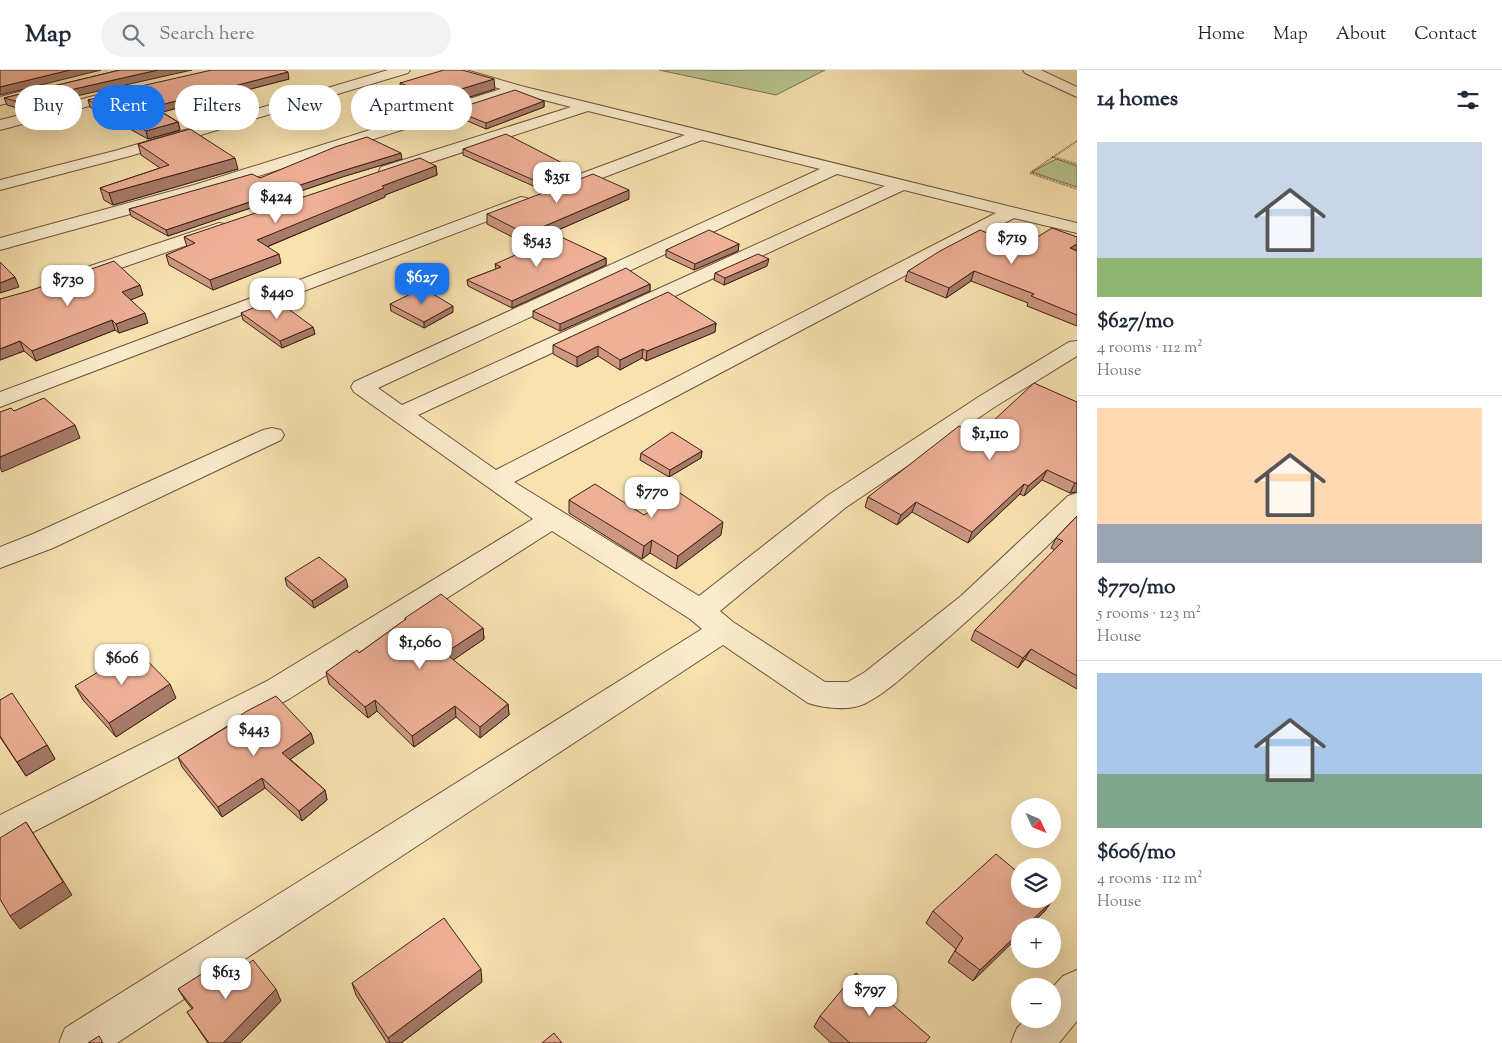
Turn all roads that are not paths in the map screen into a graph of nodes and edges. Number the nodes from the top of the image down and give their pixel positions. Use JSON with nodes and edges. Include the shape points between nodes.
{"nodes":[{"id":1,"x":403,"y":70,"type":"edge"},
{"id":2,"x":452,"y":70,"type":"edge"},
{"id":3,"x":1030,"y":70,"type":"edge"},
{"id":4,"x":516,"y":89,"type":"junction"},
{"id":5,"x":1077,"y":93,"type":"edge"},
{"id":6,"x":15,"y":97,"type":"edge"},
{"id":7,"x":0,"y":101,"type":"edge"},
{"id":8,"x":92,"y":101,"type":"edge"},
{"id":9,"x":590,"y":106,"type":"junction"},
{"id":10,"x":0,"y":125,"type":"edge"},
{"id":11,"x":702,"y":134,"type":"junction"},
{"id":12,"x":836,"y":168,"type":"junction"},
{"id":13,"x":368,"y":177,"type":"edge"},
{"id":14,"x":903,"y":184,"type":"junction"},
{"id":15,"x":0,"y":185,"type":"edge"},
{"id":16,"x":1012,"y":212,"type":"junction"},
{"id":17,"x":238,"y":221,"type":"edge"},
{"id":18,"x":1077,"y":228,"type":"edge"},
{"id":19,"x":0,"y":244,"type":"edge"},
{"id":20,"x":64,"y":281,"type":"edge"},
{"id":21,"x":1077,"y":347,"type":"edge"},
{"id":22,"x":0,"y":400,"type":"edge"},
{"id":23,"x":401,"y":414,"type":"junction"},
{"id":24,"x":272,"y":435,"type":"dead end"},
{"id":25,"x":495,"y":481,"type":"junction"},
{"id":26,"x":1077,"y":502,"type":"edge"},
{"id":27,"x":552,"y":519,"type":"junction"},
{"id":28,"x":0,"y":558,"type":"edge"},
{"id":29,"x":711,"y":620,"type":"junction"},
{"id":30,"x":0,"y":832,"type":"edge"},
{"id":31,"x":1077,"y":990,"type":"edge"},
{"id":32,"x":80,"y":1043,"type":"edge"},
{"id":33,"x":1032,"y":1043,"type":"edge"}],
"edges":[{"from":1,"to":15,"type":"street","via":[[124,153]]},
{"from":2,"to":4,"type":"street"},
{"from":3,"to":5,"type":"street"},
{"from":4,"to":9,"type":"street"},
{"from":4,"to":19,"type":"street","via":[[200,189]]},
{"from":6,"to":7,"type":"street"},
{"from":8,"to":10,"type":"street"},
{"from":9,"to":11,"type":"street"},
{"from":9,"to":13,"type":"street"},
{"from":11,"to":12,"type":"street"},
{"from":11,"to":22,"type":"street"},
{"from":12,"to":14,"type":"street"},
{"from":12,"to":23,"type":"street","via":[[362,387]]},
{"from":14,"to":16,"type":"street"},
{"from":14,"to":23,"type":"street"},
{"from":16,"to":18,"type":"street"},
{"from":16,"to":25,"type":"street"},
{"from":17,"to":20,"type":"street"},
{"from":21,"to":29,"type":"street","via":[[988,401],[836,502]]},
{"from":23,"to":25,"type":"street"},
{"from":24,"to":28,"type":"street"},
{"from":25,"to":27,"type":"street"},
{"from":26,"to":29,"type":"street","via":[[924,644],[853,695],[819,694]]},
{"from":27,"to":29,"type":"street"},
{"from":27,"to":30,"type":"street","via":[[278,690]]},
{"from":29,"to":32,"type":"street"},
{"from":31,"to":33,"type":"street"}]}
